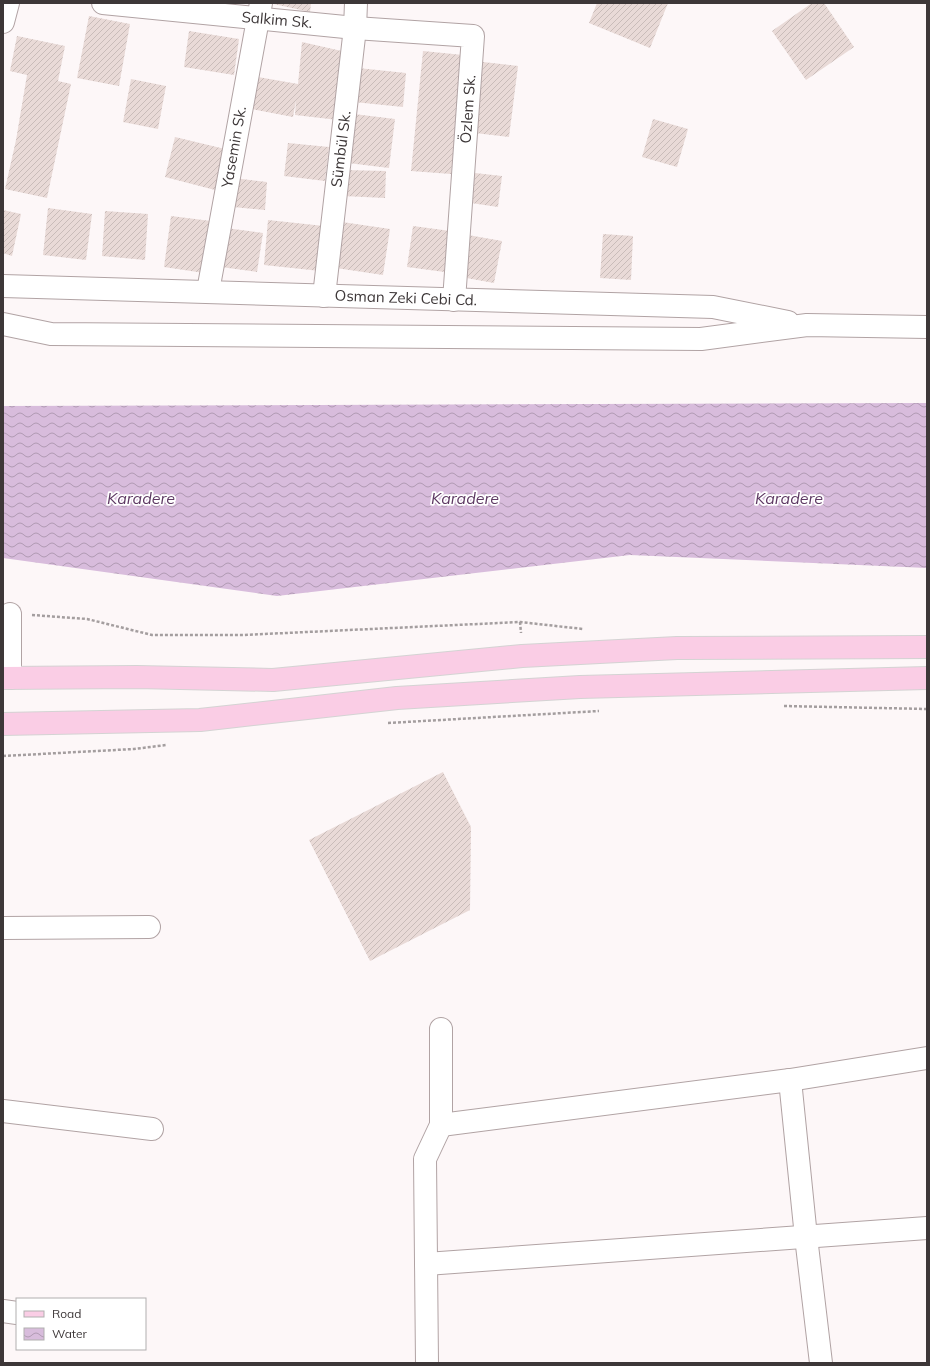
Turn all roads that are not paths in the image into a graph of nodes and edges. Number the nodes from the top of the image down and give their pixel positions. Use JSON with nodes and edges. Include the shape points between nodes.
{"nodes":[{"id":1,"x":8,"y":3,"type":"edge"},
{"id":2,"x":103,"y":3,"type":"edge"},
{"id":3,"x":356,"y":3,"type":"edge"},
{"id":4,"x":259,"y":11,"type":"edge"},
{"id":5,"x":3,"y":22,"type":"edge"},
{"id":6,"x":355,"y":28,"type":"junction"},
{"id":7,"x":3,"y":286,"type":"edge"},
{"id":8,"x":208,"y":291,"type":"junction"},
{"id":9,"x":324,"y":296,"type":"junction"},
{"id":10,"x":454,"y":300,"type":"junction"},
{"id":11,"x":3,"y":324,"type":"edge"},
{"id":12,"x":807,"y":325,"type":"junction"},
{"id":13,"x":927,"y":327,"type":"edge"},
{"id":14,"x":10,"y":614,"type":"road end"},
{"id":15,"x":927,"y":647,"type":"edge"},
{"id":16,"x":6,"y":678,"type":"edge"},
{"id":17,"x":927,"y":678,"type":"edge"},
{"id":18,"x":3,"y":724,"type":"edge"},
{"id":19,"x":149,"y":927,"type":"dead end"},
{"id":20,"x":3,"y":928,"type":"edge"},
{"id":21,"x":441,"y":1029,"type":"dead end"},
{"id":22,"x":927,"y":1058,"type":"edge"},
{"id":23,"x":790,"y":1080,"type":"junction"},
{"id":24,"x":3,"y":1111,"type":"edge"},
{"id":25,"x":441,"y":1125,"type":"junction"},
{"id":26,"x":152,"y":1129,"type":"dead end"},
{"id":27,"x":927,"y":1228,"type":"edge"},
{"id":28,"x":806,"y":1237,"type":"junction"},
{"id":29,"x":426,"y":1264,"type":"junction"},
{"id":30,"x":3,"y":1312,"type":"edge"},
{"id":31,"x":16,"y":1314,"type":"edge"},
{"id":32,"x":427,"y":1363,"type":"edge"},
{"id":33,"x":821,"y":1363,"type":"edge"}],
"edges":[{"from":1,"to":5,"type":"street"},
{"from":2,"to":4,"type":"street","name":"Salkim Sk."},
{"from":3,"to":6,"type":"street","name":"Sümbül Sk."},
{"from":4,"to":6,"type":"street","name":"Salkim Sk."},
{"from":4,"to":8,"type":"street","name":"Yasemin Sk."},
{"from":6,"to":9,"type":"street","name":"Sümbül Sk."},
{"from":6,"to":10,"type":"street","name":"Özlem Sk.","via":[[473,36]]},
{"from":7,"to":8,"type":"street","name":"Osman Zeki Cebi Cd."},
{"from":8,"to":9,"type":"street","name":"Osman Zeki Cebi Cd."},
{"from":9,"to":10,"type":"street","name":"Osman Zeki Cebi Cd."},
{"from":10,"to":12,"type":"street","name":"Osman Zeki Cebi Cd.","via":[[713,308]]},
{"from":11,"to":12,"type":"street","name":"Osman Zeki Cebi Cd.","via":[[51,334],[701,339]]},
{"from":12,"to":13,"type":"street","name":"Osman Zeki Cebi Cd."},
{"from":14,"to":16,"type":"street"},
{"from":15,"to":16,"type":"main road","via":[[670,648],[522,656],[273,680]]},
{"from":17,"to":18,"type":"main road","via":[[580,687],[397,698],[200,720]]},
{"from":19,"to":20,"type":"street"},
{"from":21,"to":25,"type":"street"},
{"from":22,"to":23,"type":"street"},
{"from":23,"to":25,"type":"street"},
{"from":23,"to":28,"type":"street"},
{"from":24,"to":26,"type":"street"},
{"from":25,"to":29,"type":"street","via":[[425,1159]]},
{"from":27,"to":28,"type":"street"},
{"from":28,"to":29,"type":"street"},
{"from":28,"to":33,"type":"street"},
{"from":29,"to":32,"type":"street"},
{"from":30,"to":31,"type":"street"}]}
